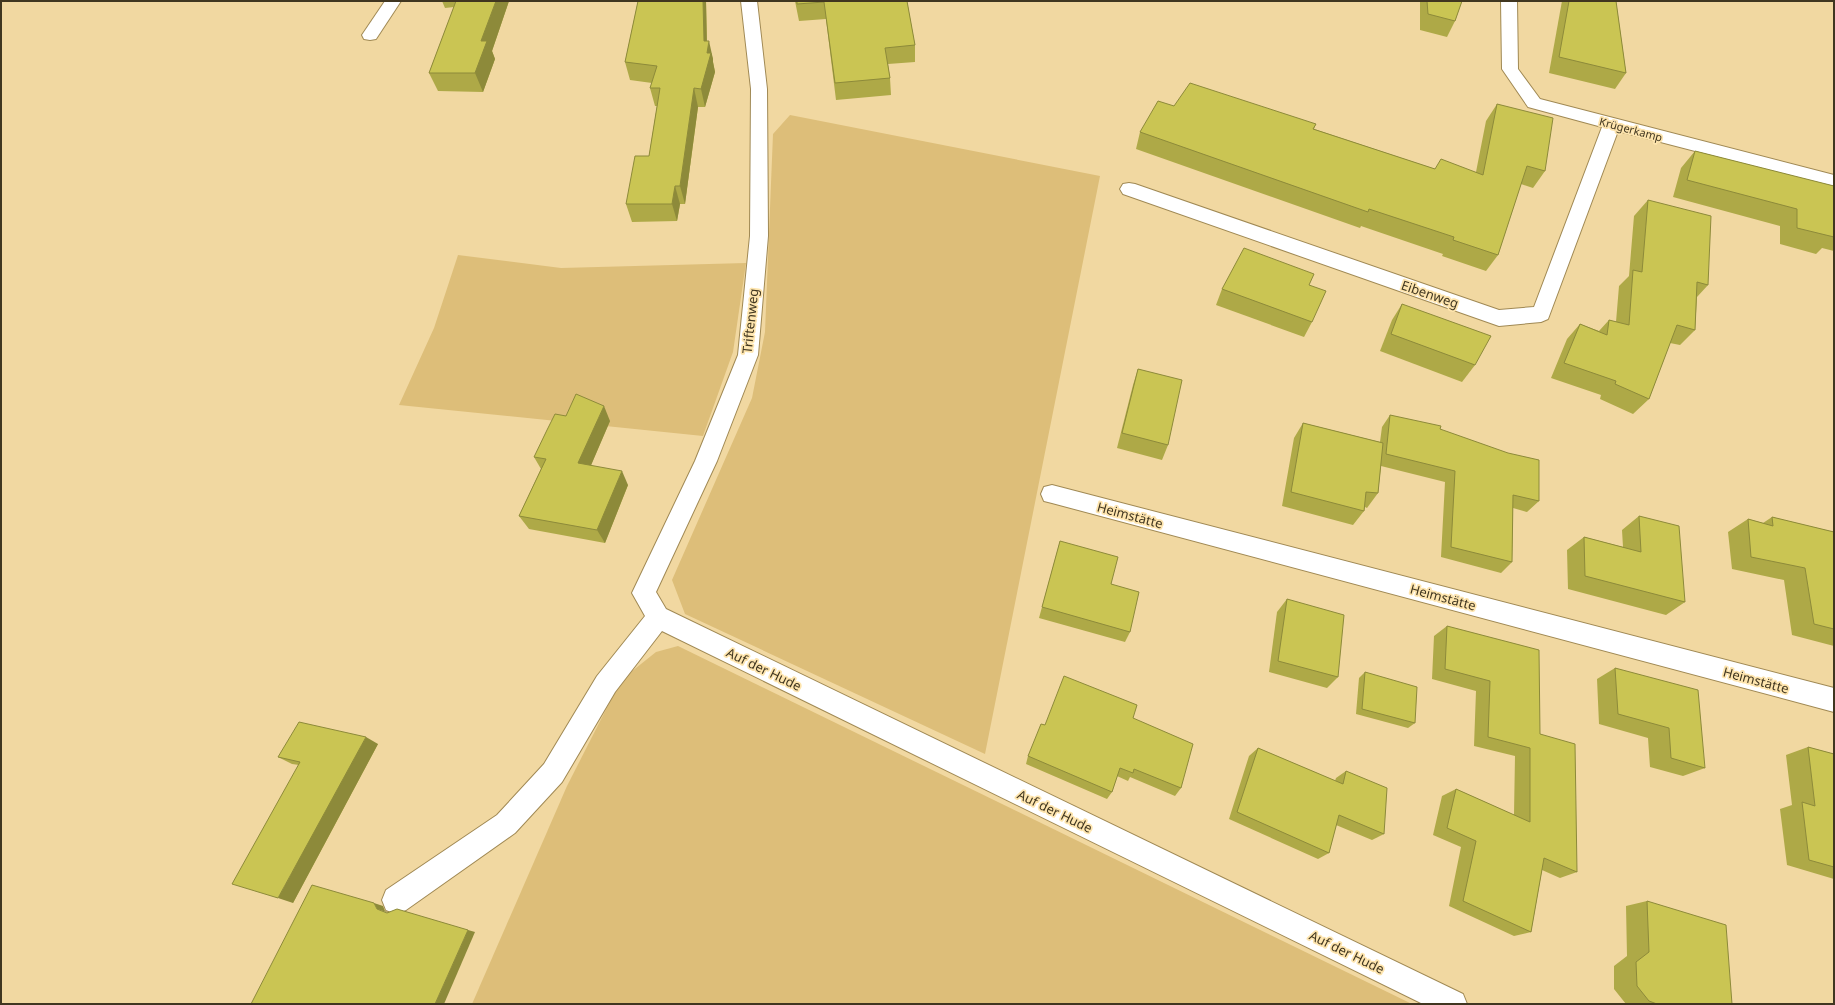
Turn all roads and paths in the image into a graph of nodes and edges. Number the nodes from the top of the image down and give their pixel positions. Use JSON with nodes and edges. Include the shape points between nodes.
{"nodes":[{"id":1,"x":394,"y":1,"type":"edge"},
{"id":2,"x":749,"y":1,"type":"edge"},
{"id":3,"x":1509,"y":1,"type":"edge"},
{"id":4,"x":370,"y":35,"type":"dead end"},
{"id":5,"x":1612,"y":124,"type":"junction"},
{"id":6,"x":1834,"y":181,"type":"edge"},
{"id":7,"x":1130,"y":189,"type":"dead end"},
{"id":8,"x":1052,"y":494,"type":"dead end"},
{"id":9,"x":658,"y":617,"type":"junction"},
{"id":10,"x":1834,"y":700,"type":"edge"},
{"id":11,"x":396,"y":900,"type":"dead end"},
{"id":12,"x":1453,"y":1004,"type":"edge"}],
"edges":[{"from":1,"to":4,"type":"street"},
{"from":2,"to":9,"type":"street","name":"Triftenweg","via":[[759,89],[759,236],[748,355],[706,461],[644,593]]},
{"from":3,"to":5,"type":"street","name":"Krügerkamp","via":[[1510,69],[1534,103]]},
{"from":5,"to":6,"type":"street","name":"Krügerkamp"},
{"from":5,"to":7,"type":"street","name":"Eibenweg","via":[[1541,314],[1499,318]]},
{"from":8,"to":10,"type":"street","name":"Heimstätte"},
{"from":9,"to":11,"type":"street","via":[[606,684],[553,773],[506,824]]},
{"from":9,"to":12,"type":"street","name":"Auf der Hude"}]}
